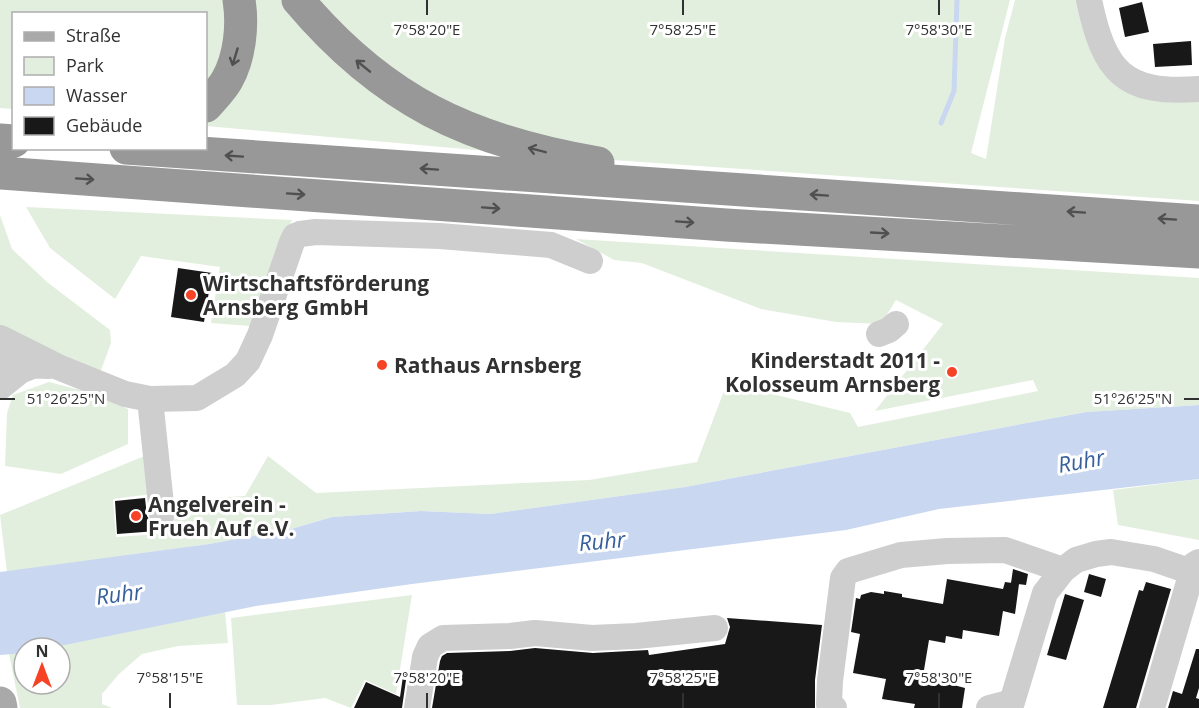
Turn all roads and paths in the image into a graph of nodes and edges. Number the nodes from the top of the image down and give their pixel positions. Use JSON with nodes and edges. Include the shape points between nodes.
{"nodes":[{"id":1,"x":239,"y":0,"type":"edge"},
{"id":2,"x":298,"y":0,"type":"edge"},
{"id":3,"x":1089,"y":0,"type":"edge"},
{"id":4,"x":1199,"y":88,"type":"edge"},
{"id":5,"x":207,"y":105,"type":"edge"},
{"id":6,"x":155,"y":150,"type":"edge"},
{"id":7,"x":14,"y":174,"type":"edge"},
{"id":8,"x":759,"y":191,"type":"junction"},
{"id":9,"x":1199,"y":221,"type":"edge"},
{"id":10,"x":1199,"y":252,"type":"edge"},
{"id":11,"x":590,"y":261,"type":"dead end"},
{"id":12,"x":0,"y":338,"type":"edge"},
{"id":13,"x":0,"y":364,"type":"edge"},
{"id":14,"x":47,"y":366,"type":"junction"},
{"id":15,"x":0,"y":387,"type":"edge"},
{"id":16,"x":150,"y":399,"type":"junction"},
{"id":17,"x":162,"y":514,"type":"dead end"},
{"id":18,"x":1195,"y":567,"type":"edge"},
{"id":19,"x":1063,"y":570,"type":"junction"},
{"id":20,"x":715,"y":628,"type":"dead end"},
{"id":21,"x":0,"y":703,"type":"edge"},
{"id":22,"x":1001,"y":705,"type":"edge"},
{"id":23,"x":1,"y":708,"type":"edge"},
{"id":24,"x":417,"y":708,"type":"edge"},
{"id":25,"x":834,"y":708,"type":"edge"},
{"id":26,"x":1152,"y":708,"type":"edge"}],
"edges":[{"from":1,"to":5,"type":"highway","one_way":true,"via":[[241,25],[234,62],[228,80]]},
{"from":8,"to":2,"type":"highway","one_way":true,"via":[[703,178],[570,158],[460,126],[387,86],[335,41]]},
{"from":3,"to":4,"type":"street","via":[[1099,39],[1117,72],[1154,89]]},
{"from":8,"to":6,"type":"highway","one_way":true},
{"from":7,"to":10,"type":"highway","one_way":true,"via":[[726,225]]},
{"from":9,"to":8,"type":"highway","one_way":true},
{"from":11,"to":16,"type":"street","via":[[551,245],[440,236],[316,231],[300,234],[288,250],[248,362],[235,375],[197,398]]},
{"from":12,"to":14,"type":"street"},
{"from":13,"to":14,"type":"street"},
{"from":14,"to":15,"type":"street","via":[[20,371]]},
{"from":14,"to":16,"type":"street"},
{"from":16,"to":17,"type":"street"},
{"from":18,"to":19,"type":"street","via":[[1111,552],[1076,560]]},
{"from":18,"to":26,"type":"street"},
{"from":19,"to":22,"type":"street","via":[[1045,593]]},
{"from":19,"to":25,"type":"street","via":[[1005,550],[901,555],[848,571],[843,578],[830,681],[829,704]]},
{"from":20,"to":24,"type":"street","via":[[603,638],[535,633],[443,638],[430,646],[425,657]]},
{"from":21,"to":23,"type":"main road"}]}
